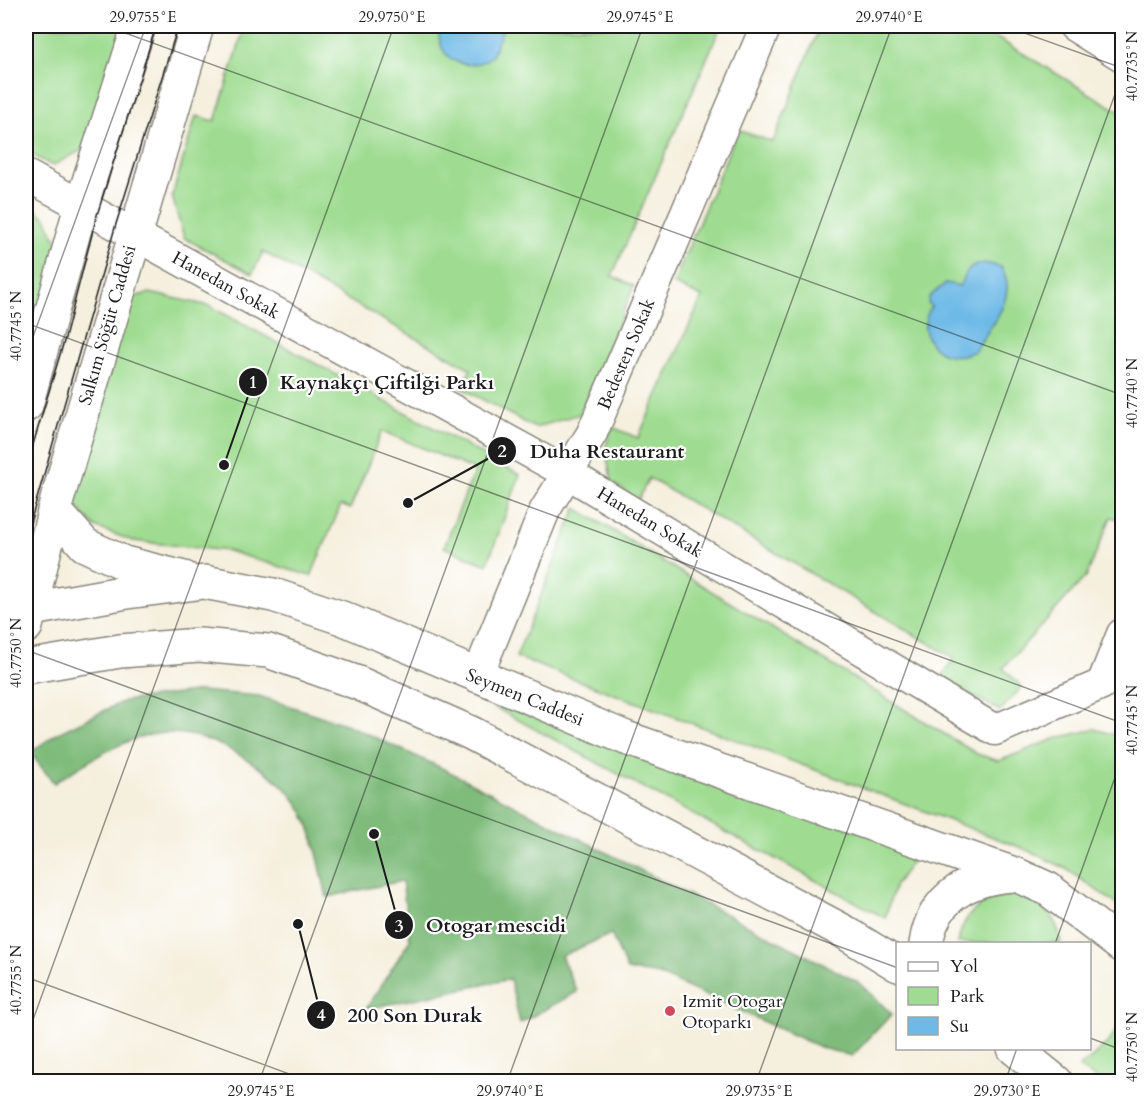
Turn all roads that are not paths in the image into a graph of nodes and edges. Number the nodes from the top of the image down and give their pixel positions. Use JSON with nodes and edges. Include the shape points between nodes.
{"nodes":[{"id":1,"x":139,"y":26,"type":"edge"},
{"id":2,"x":197,"y":26,"type":"edge"},
{"id":3,"x":766,"y":26,"type":"edge"},
{"id":4,"x":1074,"y":26,"type":"edge"},
{"id":5,"x":1122,"y":56,"type":"edge"},
{"id":6,"x":26,"y":175,"type":"edge"},
{"id":7,"x":81,"y":206,"type":"junction"},
{"id":8,"x":134,"y":234,"type":"junction"},
{"id":9,"x":26,"y":405,"type":"edge"},
{"id":10,"x":567,"y":473,"type":"junction"},
{"id":11,"x":54,"y":510,"type":"junction"},
{"id":12,"x":204,"y":582,"type":"junction"},
{"id":13,"x":27,"y":615,"type":"edge"},
{"id":14,"x":1122,"y":634,"type":"edge"},
{"id":15,"x":26,"y":667,"type":"edge"},
{"id":16,"x":477,"y":677,"type":"junction"},
{"id":17,"x":1112,"y":690,"type":"edge"},
{"id":18,"x":1017,"y":875,"type":"junction"},
{"id":19,"x":1072,"y":907,"type":"junction"},
{"id":20,"x":927,"y":942,"type":"edge"},
{"id":21,"x":1081,"y":942,"type":"edge"},
{"id":22,"x":1122,"y":946,"type":"edge"},
{"id":23,"x":896,"y":964,"type":"edge"},
{"id":24,"x":1016,"y":1050,"type":"edge"},
{"id":25,"x":1056,"y":1082,"type":"edge"}],
"edges":[{"from":1,"to":7,"type":"main road"},
{"from":2,"to":8,"type":"main road","name":"Salkım Söğüt Caddesi"},
{"from":3,"to":10,"type":"street","name":"Bedesten Sokak","via":[[592,433]]},
{"from":4,"to":5,"type":"street"},
{"from":6,"to":7,"type":"street","name":"Hanedan Sokak"},
{"from":7,"to":8,"type":"street","name":"Hanedan Sokak"},
{"from":7,"to":9,"type":"main road"},
{"from":8,"to":10,"type":"street","name":"Hanedan Sokak"},
{"from":8,"to":11,"type":"main road","name":"Salkım Söğüt Caddesi"},
{"from":10,"to":16,"type":"street","name":"Bedesten Sokak","via":[[544,510]]},
{"from":10,"to":17,"type":"street","name":"Hanedan Sokak","via":[[995,730]]},
{"from":11,"to":12,"type":"main road","via":[[85,545],[124,563]]},
{"from":11,"to":13,"type":"main road","name":"Salkım Söğüt Caddesi"},
{"from":12,"to":13,"type":"main road","name":"Seymen Caddesi"},
{"from":12,"to":16,"type":"main road","name":"Seymen Caddesi","via":[[273,595],[327,613]]},
{"from":14,"to":17,"type":"street"},
{"from":15,"to":23,"type":"main road","via":[[120,651],[188,646],[268,651],[358,682],[471,733],[841,930]]},
{"from":16,"to":18,"type":"main road","name":"Seymen Caddesi","via":[[626,738]]},
{"from":18,"to":19,"type":"main road","name":"Seymen Caddesi","via":[[1048,889]]},
{"from":18,"to":20,"type":"main road","name":"Seymen Caddesi","via":[[991,876],[967,884],[935,916]]},
{"from":19,"to":21,"type":"main road"},
{"from":19,"to":22,"type":"main road","name":"Seymen Caddesi"},
{"from":24,"to":25,"type":"main road"}]}
